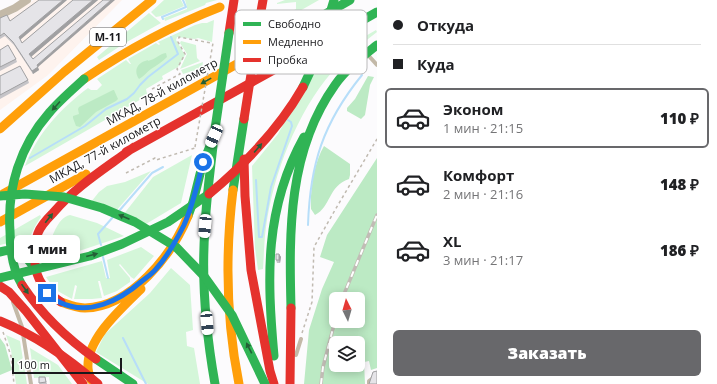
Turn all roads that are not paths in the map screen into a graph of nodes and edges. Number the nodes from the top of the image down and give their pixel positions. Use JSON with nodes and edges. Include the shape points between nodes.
{"nodes":[{"id":1,"x":27,"y":0,"type":"edge"},
{"id":2,"x":140,"y":0,"type":"edge"},
{"id":3,"x":152,"y":0,"type":"edge"},
{"id":4,"x":234,"y":0,"type":"edge"},
{"id":5,"x":263,"y":0,"type":"edge"},
{"id":6,"x":334,"y":0,"type":"edge"},
{"id":7,"x":350,"y":0,"type":"edge"},
{"id":8,"x":220,"y":7,"type":"dead end"},
{"id":9,"x":261,"y":10,"type":"edge"},
{"id":10,"x":331,"y":10,"type":"edge"},
{"id":11,"x":332,"y":10,"type":"edge"},
{"id":12,"x":377,"y":12,"type":"edge"},
{"id":13,"x":0,"y":15,"type":"edge"},
{"id":14,"x":367,"y":18,"type":"edge"},
{"id":15,"x":377,"y":44,"type":"edge"},
{"id":16,"x":367,"y":53,"type":"joint"},
{"id":17,"x":235,"y":64,"type":"edge"},
{"id":18,"x":377,"y":65,"type":"edge"},
{"id":19,"x":64,"y":72,"type":"junction"},
{"id":20,"x":251,"y":74,"type":"edge"},
{"id":21,"x":267,"y":74,"type":"edge"},
{"id":22,"x":310,"y":74,"type":"edge"},
{"id":23,"x":345,"y":74,"type":"edge"},
{"id":24,"x":244,"y":119,"type":"junction"},
{"id":25,"x":309,"y":128,"type":"junction"},
{"id":26,"x":0,"y":129,"type":"edge"},
{"id":27,"x":214,"y":136,"type":"junction"},
{"id":28,"x":134,"y":147,"type":"junction"},
{"id":29,"x":48,"y":169,"type":"joint"},
{"id":30,"x":0,"y":196,"type":"edge"},
{"id":31,"x":0,"y":222,"type":"edge"},
{"id":32,"x":0,"y":252,"type":"edge"},
{"id":33,"x":34,"y":268,"type":"junction"},
{"id":34,"x":156,"y":269,"type":"junction"},
{"id":35,"x":2,"y":285,"type":"edge"},
{"id":36,"x":0,"y":321,"type":"edge"},
{"id":37,"x":301,"y":339,"type":"road end"},
{"id":38,"x":373,"y":378,"type":"edge"},
{"id":39,"x":31,"y":384,"type":"edge"},
{"id":40,"x":83,"y":384,"type":"edge"},
{"id":41,"x":93,"y":384,"type":"edge"},
{"id":42,"x":98,"y":384,"type":"edge"},
{"id":43,"x":133,"y":384,"type":"edge"},
{"id":44,"x":215,"y":384,"type":"edge"},
{"id":45,"x":239,"y":384,"type":"edge"},
{"id":46,"x":265,"y":384,"type":"edge"},
{"id":47,"x":275,"y":384,"type":"edge"},
{"id":48,"x":286,"y":384,"type":"edge"},
{"id":49,"x":290,"y":384,"type":"edge"},
{"id":50,"x":369,"y":384,"type":"edge"}],
"edges":[{"from":1,"to":13,"type":"street"},
{"from":2,"to":19,"type":"main road","number":"М-11"},
{"from":3,"to":19,"type":"main road","number":"М-11"},
{"from":4,"to":27,"type":"main road","bridge":true},
{"from":5,"to":9,"type":"main road","bridge":true},
{"from":10,"to":6,"type":"main road","one_way":true,"bridge":true},
{"from":7,"to":11,"type":"main road","name":"МКАД, 78-й километр","one_way":true},
{"from":8,"to":43,"type":"main road","one_way":true,"bridge":true,"via":[[161,31],[84,79],[43,120],[12,177],[6,221],[13,263],[21,283],[43,315],[68,339]]},
{"from":12,"to":14,"type":"main road","name":"МКАД, 77-й километр"},
{"from":15,"to":16,"type":"main road"},
{"from":16,"to":18,"type":"lane"},
{"from":17,"to":29,"type":"main road","name":"МКАД, 78-й километр","one_way":true},
{"from":19,"to":26,"type":"main road","number":"М-11"},
{"from":20,"to":24,"type":"main road","bridge":true},
{"from":21,"to":28,"type":"main road","name":"МКАД, 77-й километр"},
{"from":35,"to":22,"type":"main road","one_way":true,"bridge":true,"via":[[136,238],[197,204],[252,156],[297,99]]},
{"from":23,"to":25,"type":"main road"},
{"from":24,"to":45,"type":"main road","via":[[228,240],[227,293],[230,334]]},
{"from":24,"to":47,"type":"main road","via":[[245,196],[251,270],[270,371]]},
{"from":25,"to":47,"type":"main road","via":[[297,147],[287,174],[277,208],[271,245],[269,281]]},
{"from":25,"to":49,"type":"main road","bridge":true,"via":[[292,199]]},
{"from":27,"to":34,"type":"main road","via":[[203,162],[193,203],[183,227]]},
{"from":27,"to":44,"type":"main road","via":[[204,248],[204,294]]},
{"from":28,"to":31,"type":"main road","name":"МКАД, 77-й километр"},
{"from":33,"to":28,"type":"main road","one_way":true,"via":[[33,252],[38,233],[50,217],[83,185]]},
{"from":29,"to":30,"type":"main road","name":"МКАД, 77-й километр"},
{"from":46,"to":30,"type":"main road","one_way":true,"bridge":true,"via":[[232,315],[204,276],[176,247],[135,222],[102,208],[64,198],[25,194]]},
{"from":32,"to":33,"type":"main road","via":[[14,249],[21,252]]},
{"from":33,"to":34,"type":"main road","via":[[39,282],[47,293],[59,302],[84,308],[116,300]]},
{"from":34,"to":41,"type":"main road","via":[[95,342],[87,365]]},
{"from":35,"to":39,"type":"lane","via":[[22,327]]},
{"from":35,"to":40,"type":"main road","via":[[42,330]]},
{"from":36,"to":42,"type":"main road","bridge":true,"via":[[45,342]]},
{"from":37,"to":48,"type":"lane"},
{"from":38,"to":50,"type":"lane"}]}
